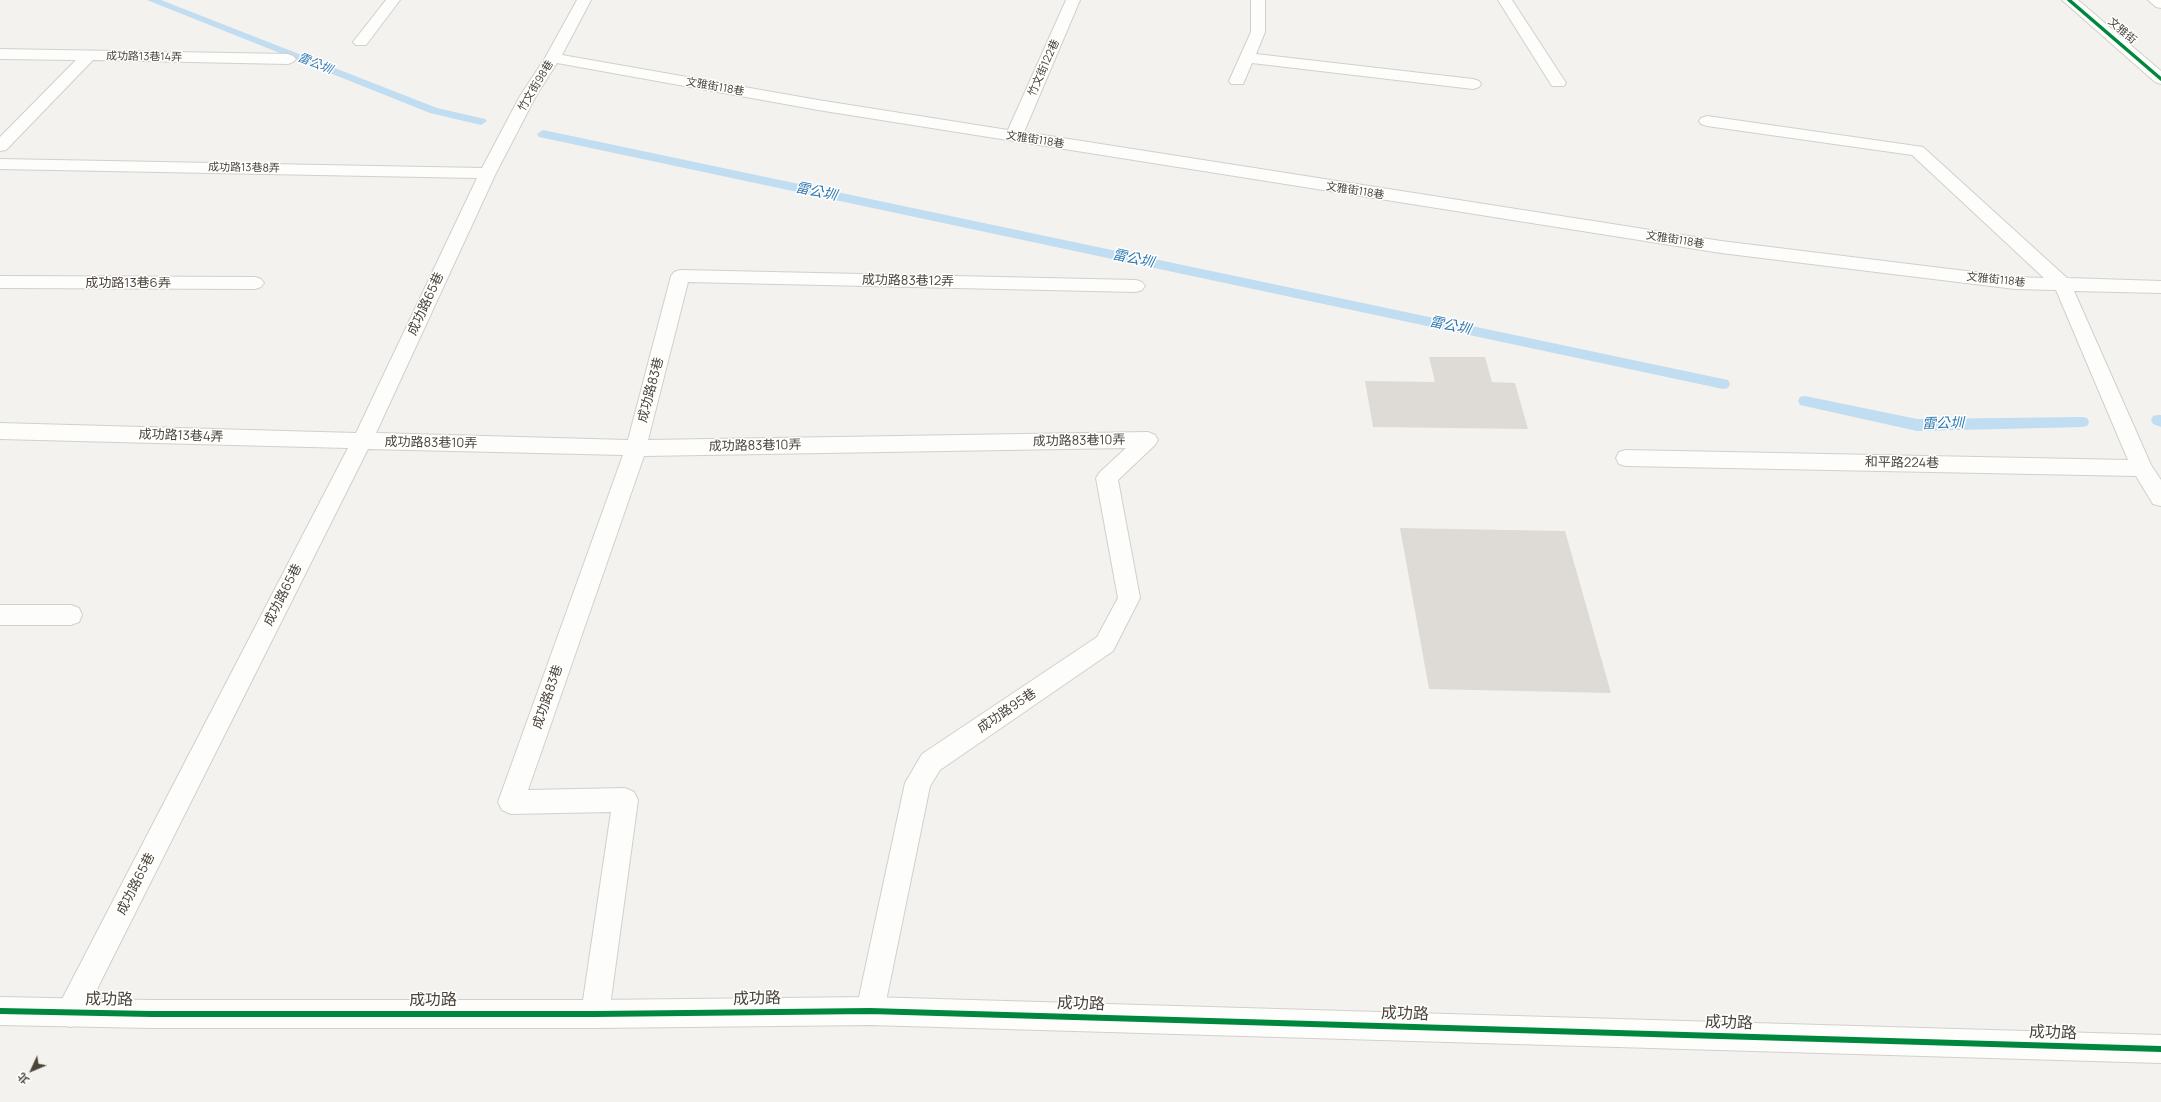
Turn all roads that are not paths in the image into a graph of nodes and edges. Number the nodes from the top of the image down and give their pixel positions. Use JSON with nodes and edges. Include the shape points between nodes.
{"nodes":[{"id":1,"x":392,"y":0,"type":"edge"},
{"id":2,"x":584,"y":0,"type":"edge"},
{"id":3,"x":1073,"y":0,"type":"edge"},
{"id":4,"x":1258,"y":0,"type":"edge"},
{"id":5,"x":1505,"y":0,"type":"edge"},
{"id":6,"x":2069,"y":0,"type":"edge"},
{"id":7,"x":2155,"y":0,"type":"edge"},
{"id":8,"x":2161,"y":4,"type":"edge"},
{"id":9,"x":362,"y":42,"type":"dead end"},
{"id":10,"x":0,"y":54,"type":"edge"},
{"id":11,"x":89,"y":56,"type":"junction"},
{"id":12,"x":552,"y":58,"type":"junction"},
{"id":13,"x":1247,"y":58,"type":"junction"},
{"id":14,"x":288,"y":59,"type":"dead end"},
{"id":15,"x":2161,"y":79,"type":"edge"},
{"id":16,"x":1237,"y":81,"type":"dead end"},
{"id":17,"x":1558,"y":83,"type":"dead end"},
{"id":18,"x":1473,"y":84,"type":"dead end"},
{"id":19,"x":1707,"y":121,"type":"dead end"},
{"id":20,"x":1014,"y":136,"type":"junction"},
{"id":21,"x":0,"y":146,"type":"edge"},
{"id":22,"x":0,"y":164,"type":"edge"},
{"id":23,"x":488,"y":173,"type":"junction"},
{"id":24,"x":680,"y":276,"type":"joint"},
{"id":25,"x":0,"y":282,"type":"edge"},
{"id":26,"x":255,"y":283,"type":"dead end"},
{"id":27,"x":2062,"y":284,"type":"junction"},
{"id":28,"x":1136,"y":286,"type":"dead end"},
{"id":29,"x":2161,"y":287,"type":"edge"},
{"id":30,"x":0,"y":431,"type":"edge"},
{"id":31,"x":1148,"y":440,"type":"joint"},
{"id":32,"x":362,"y":441,"type":"junction"},
{"id":33,"x":636,"y":448,"type":"junction"},
{"id":34,"x":1626,"y":458,"type":"dead end"},
{"id":35,"x":2142,"y":468,"type":"junction"},
{"id":36,"x":2161,"y":498,"type":"edge"},
{"id":37,"x":0,"y":615,"type":"edge"},
{"id":38,"x":71,"y":615,"type":"dead end"},
{"id":39,"x":0,"y":1011,"type":"edge"},
{"id":40,"x":870,"y":1011,"type":"junction"},
{"id":41,"x":70,"y":1013,"type":"junction"},
{"id":42,"x":594,"y":1014,"type":"junction"},
{"id":43,"x":2161,"y":1049,"type":"edge"}],
"edges":[{"from":1,"to":9,"type":"street"},
{"from":2,"to":12,"type":"street","name":"竹文街98巷"},
{"from":3,"to":20,"type":"street","name":"竹文街122巷"},
{"from":4,"to":13,"type":"street","via":[[1258,32]]},
{"from":5,"to":17,"type":"street"},
{"from":6,"to":15,"type":"street","name":"文雅街"},
{"from":7,"to":8,"type":"street"},
{"from":10,"to":11,"type":"street","name":"成功路13巷14弄"},
{"from":11,"to":14,"type":"street","name":"成功路13巷14弄"},
{"from":11,"to":21,"type":"street"},
{"from":12,"to":20,"type":"street","name":"文雅街118巷","via":[[818,105]]},
{"from":12,"to":23,"type":"street","name":"竹文街98巷","via":[[528,96]]},
{"from":13,"to":16,"type":"street"},
{"from":13,"to":18,"type":"street"},
{"from":19,"to":27,"type":"street","via":[[1917,151]]},
{"from":20,"to":27,"type":"street","name":"文雅街118巷","via":[[1721,247],[2015,283]]},
{"from":22,"to":23,"type":"street","name":"成功路13巷8弄"},
{"from":23,"to":32,"type":"street","name":"成功路65巷"},
{"from":24,"to":28,"type":"street","name":"成功路83巷12弄"},
{"from":24,"to":33,"type":"street","name":"成功路83巷"},
{"from":25,"to":26,"type":"street","name":"成功路13巷6弄"},
{"from":27,"to":29,"type":"street","name":"文雅街118巷"},
{"from":27,"to":35,"type":"street"},
{"from":30,"to":32,"type":"street","name":"成功路13巷4弄"},
{"from":31,"to":33,"type":"street","name":"成功路83巷10弄"},
{"from":31,"to":40,"type":"street","name":"成功路95巷","via":[[1107,478],[1129,598],[1105,644],[931,762],[918,783]]},
{"from":32,"to":33,"type":"street","name":"成功路83巷10弄"},
{"from":32,"to":41,"type":"street","name":"成功路65巷"},
{"from":33,"to":42,"type":"street","name":"成功路83巷","via":[[511,802],[625,800]]},
{"from":34,"to":35,"type":"street","name":"和平路224巷"},
{"from":35,"to":36,"type":"street"},
{"from":37,"to":38,"type":"street"},
{"from":39,"to":41,"type":"street","name":"成功路"},
{"from":40,"to":42,"type":"street","name":"成功路"},
{"from":40,"to":43,"type":"street","name":"成功路"},
{"from":41,"to":42,"type":"street","name":"成功路"}]}
